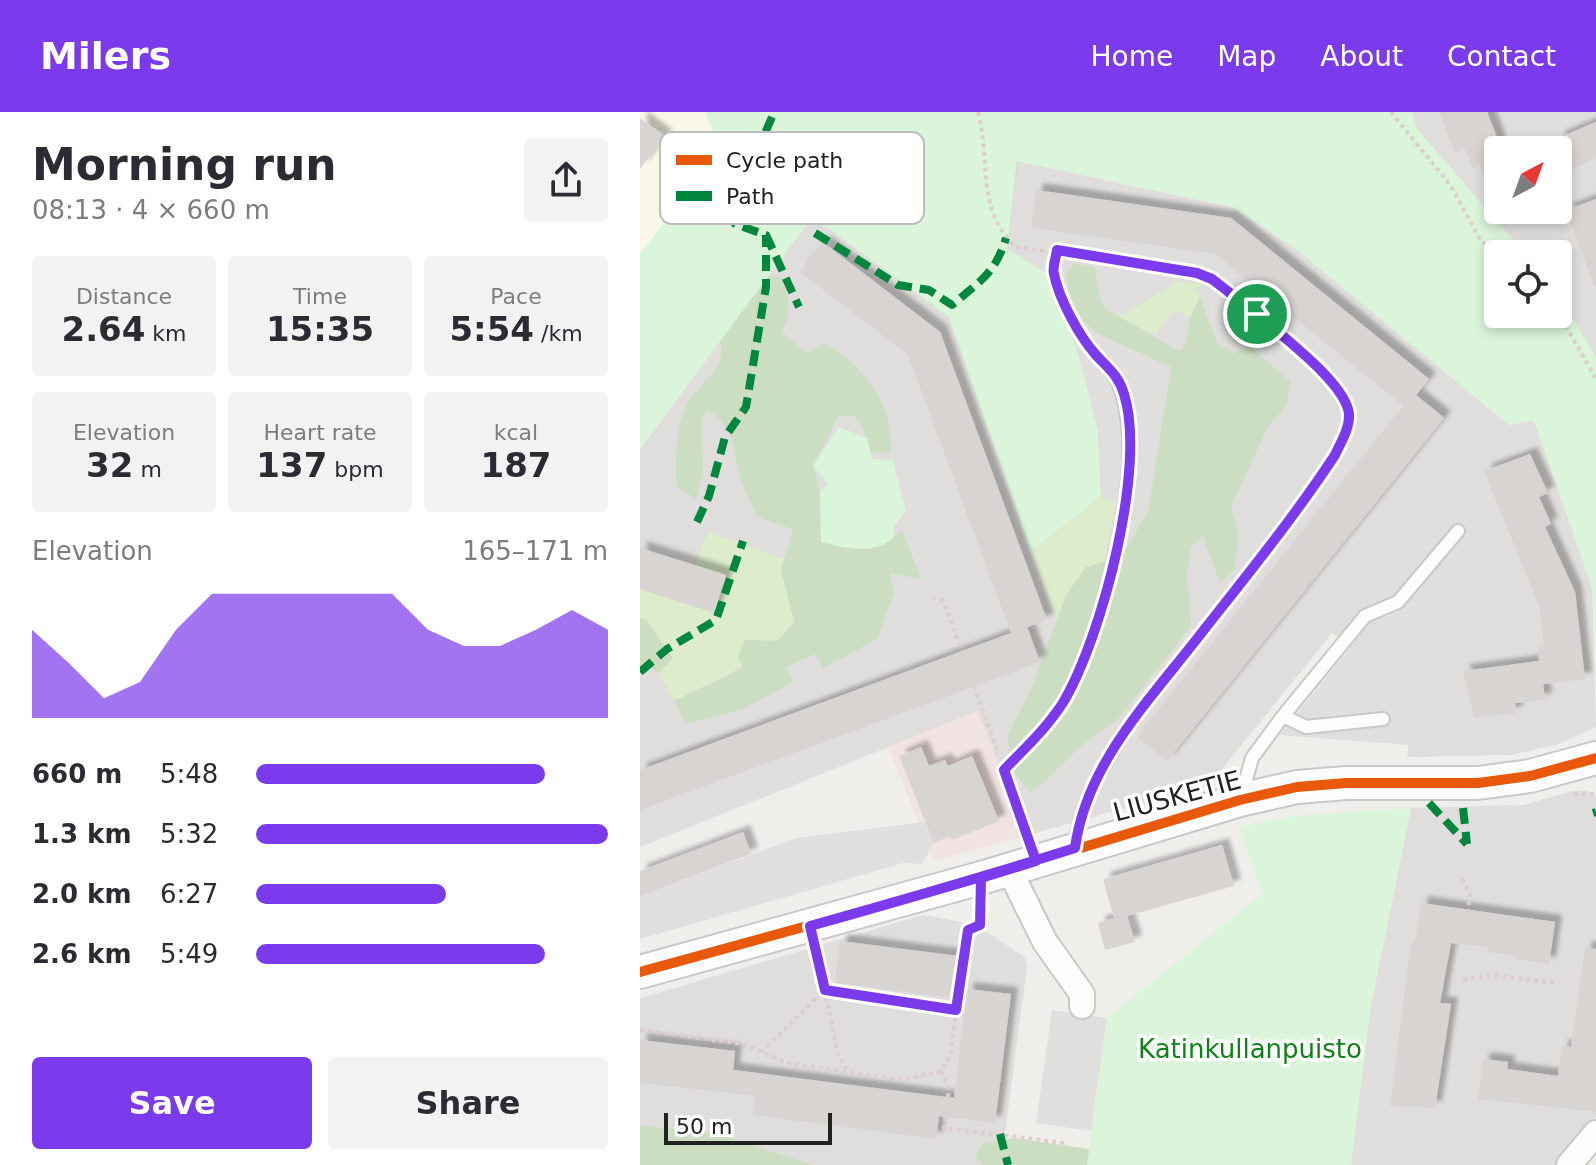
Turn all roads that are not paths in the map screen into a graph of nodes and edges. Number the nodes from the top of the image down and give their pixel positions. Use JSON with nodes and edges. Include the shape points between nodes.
{"nodes":[{"id":1,"x":1098,"y":357,"type":"road end"},
{"id":2,"x":1458,"y":531,"type":"dead end"},
{"id":3,"x":1283,"y":716,"type":"junction"},
{"id":4,"x":1383,"y":719,"type":"dead end"},
{"id":5,"x":1126,"y":729,"type":"road end"},
{"id":6,"x":1596,"y":758,"type":"edge"},
{"id":7,"x":1240,"y":800,"type":"junction"},
{"id":8,"x":1075,"y":848,"type":"junction"},
{"id":9,"x":1009,"y":869,"type":"junction"},
{"id":10,"x":640,"y":972,"type":"edge"},
{"id":11,"x":1082,"y":1006,"type":"dead end"},
{"id":12,"x":1596,"y":1133,"type":"edge"},
{"id":13,"x":1569,"y":1165,"type":"edge"}],
"edges":[{"from":1,"to":9,"type":"lane","via":[[1116,375],[1125,395],[1130,482],[1078,672],[1046,726],[1004,770]]},
{"from":2,"to":3,"type":"lane","via":[[1398,602],[1365,616]]},
{"from":3,"to":4,"type":"lane","via":[[1306,727]]},
{"from":3,"to":7,"type":"lane","via":[[1252,758]]},
{"from":5,"to":8,"type":"lane","via":[[1089,791]]},
{"from":6,"to":7,"type":"street","name":"LIUSKETIE","via":[[1478,783],[1346,783]]},
{"from":7,"to":8,"type":"street","name":"LIUSKETIE"},
{"from":8,"to":9,"type":"street","name":"LIUSKETIE"},
{"from":9,"to":10,"type":"street","name":"LIUSKETIE"},
{"from":9,"to":11,"type":"street","via":[[1045,942],[1082,994]]},
{"from":12,"to":13,"type":"street"}]}
